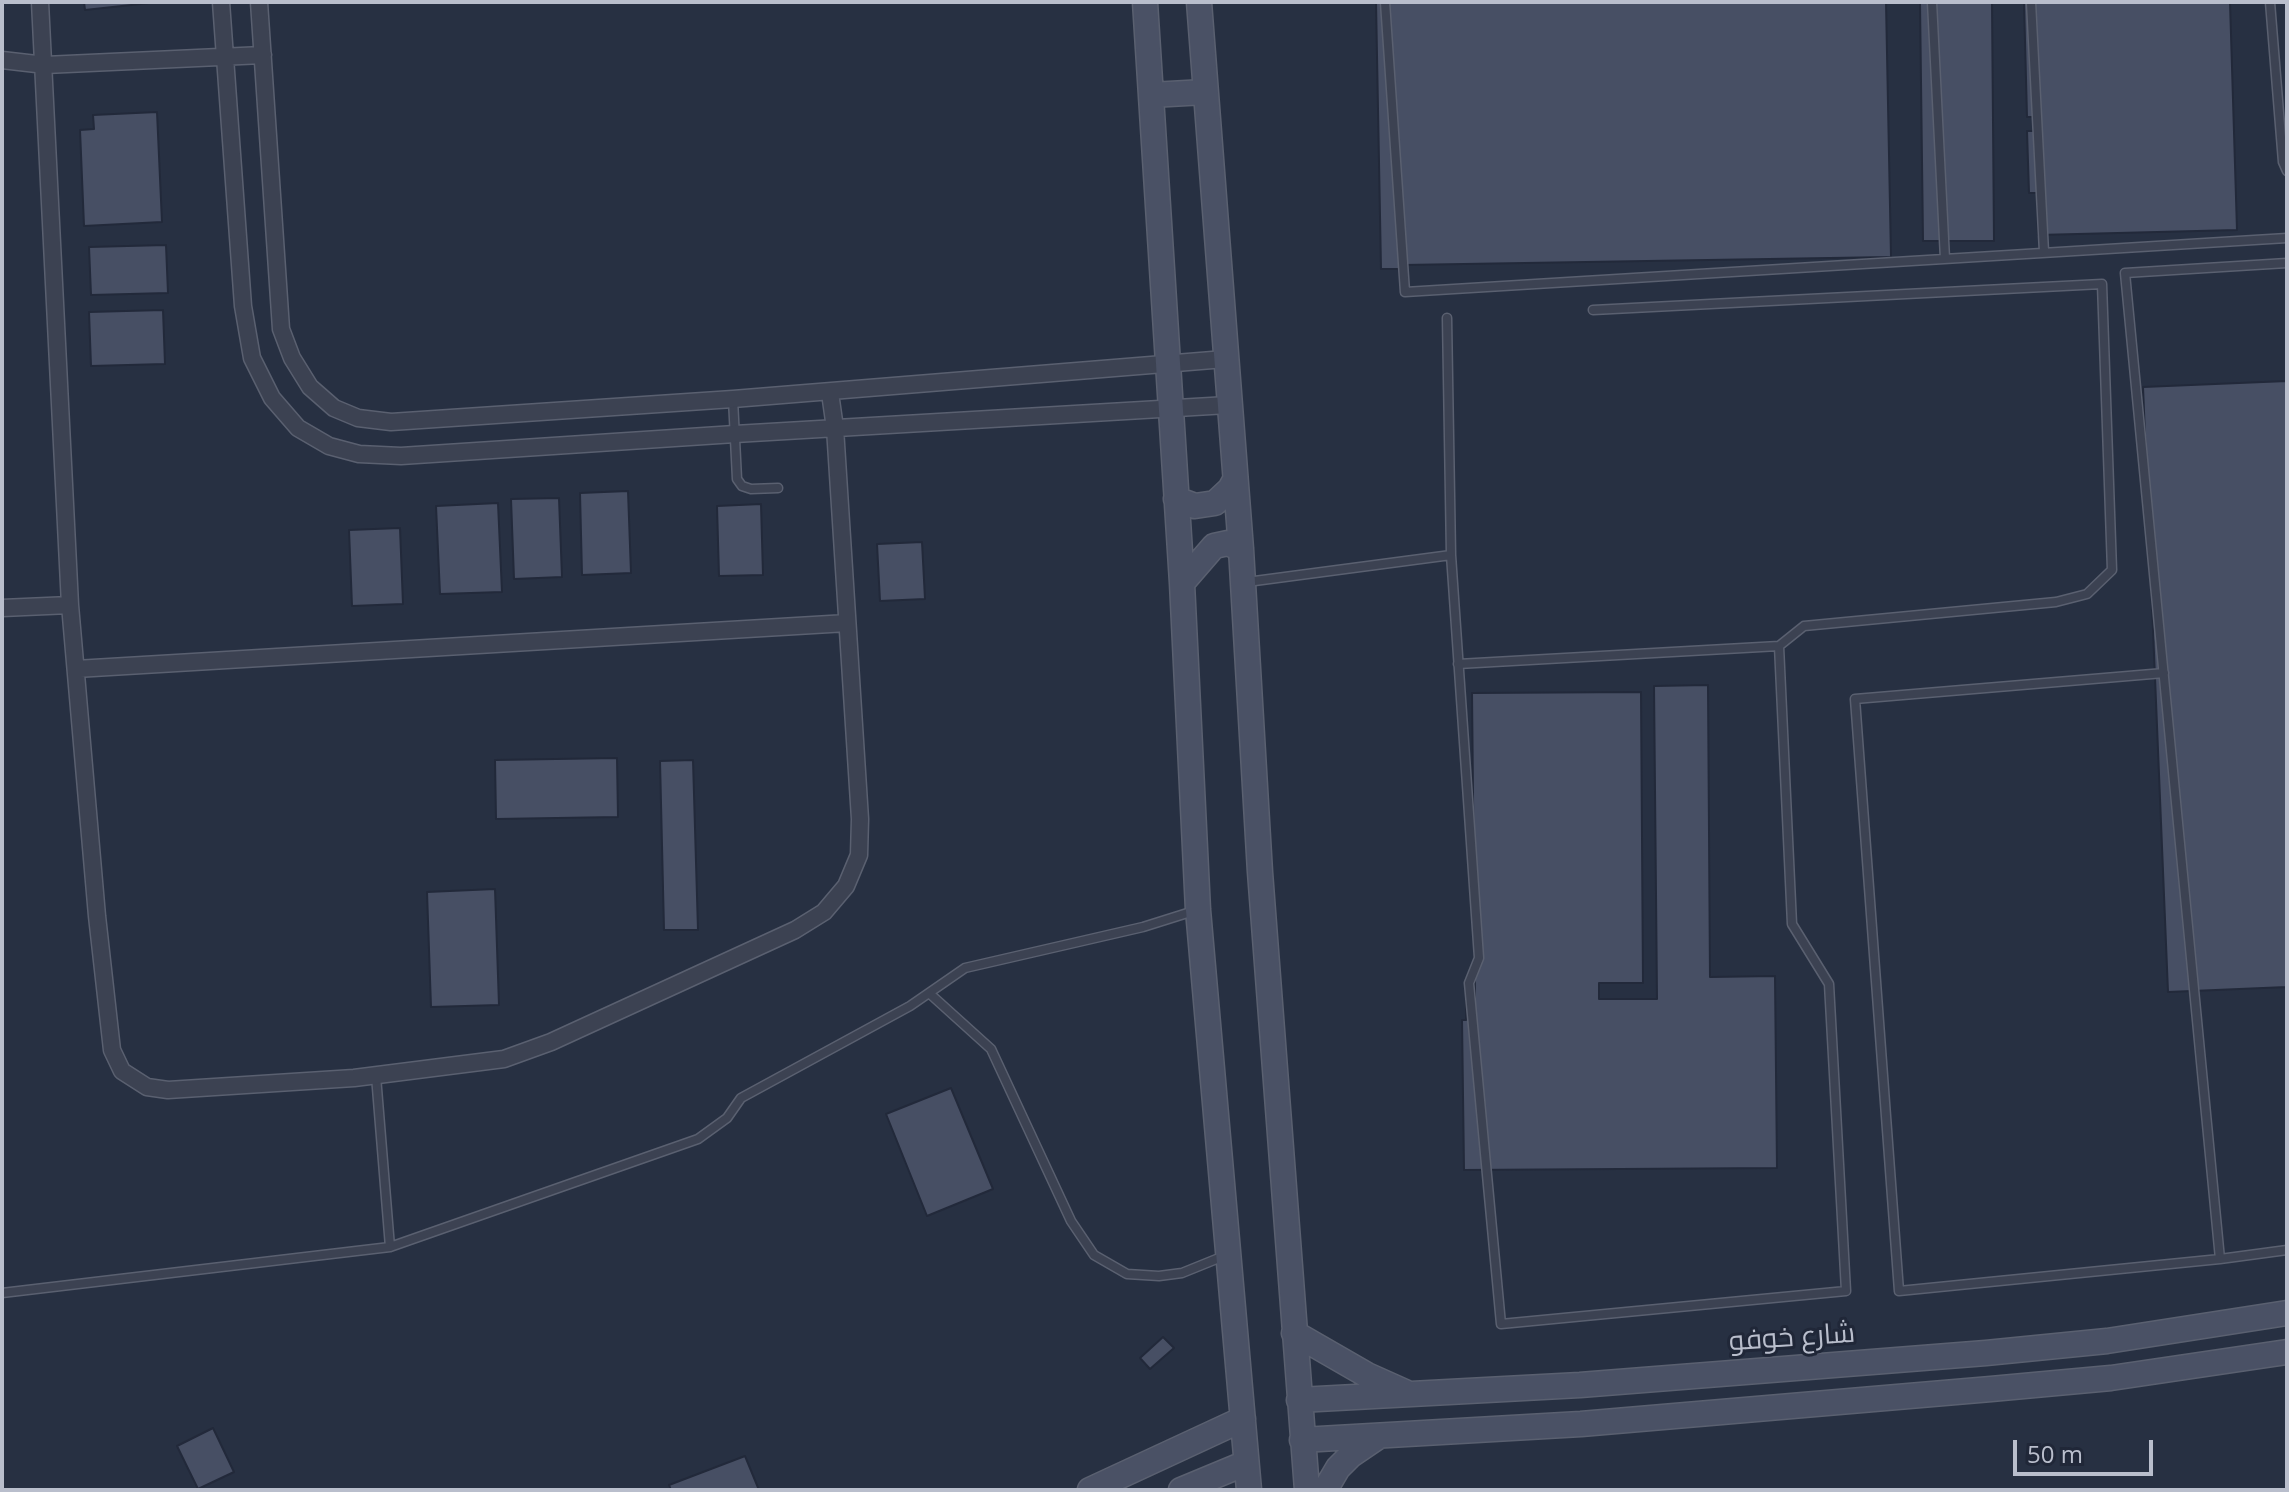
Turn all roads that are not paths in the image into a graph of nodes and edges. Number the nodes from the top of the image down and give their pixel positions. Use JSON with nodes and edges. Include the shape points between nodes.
{"nodes":[{"id":1,"x":40,"y":2,"type":"edge"},
{"id":2,"x":221,"y":2,"type":"edge"},
{"id":3,"x":259,"y":2,"type":"edge"},
{"id":4,"x":1145,"y":2,"type":"edge"},
{"id":5,"x":1199,"y":2,"type":"edge"},
{"id":6,"x":1385,"y":2,"type":"edge"},
{"id":7,"x":1932,"y":2,"type":"edge"},
{"id":8,"x":2031,"y":2,"type":"edge"},
{"id":9,"x":2270,"y":2,"type":"edge"},
{"id":10,"x":263,"y":55,"type":"junction"},
{"id":11,"x":224,"y":57,"type":"junction"},
{"id":12,"x":2,"y":60,"type":"edge"},
{"id":13,"x":45,"y":65,"type":"junction"},
{"id":14,"x":1205,"y":92,"type":"junction"},
{"id":15,"x":1151,"y":95,"type":"junction"},
{"id":16,"x":2287,"y":171,"type":"edge"},
{"id":17,"x":2287,"y":238,"type":"edge"},
{"id":18,"x":2044,"y":252,"type":"junction"},
{"id":19,"x":1945,"y":259,"type":"junction"},
{"id":20,"x":2287,"y":263,"type":"edge"},
{"id":21,"x":1593,"y":310,"type":"dead end"},
{"id":22,"x":1447,"y":318,"type":"dead end"},
{"id":23,"x":1225,"y":359,"type":"junction"},
{"id":24,"x":1168,"y":363,"type":"junction"},
{"id":25,"x":830,"y":393,"type":"junction"},
{"id":26,"x":733,"y":399,"type":"junction"},
{"id":27,"x":1228,"y":405,"type":"junction"},
{"id":28,"x":1171,"y":407,"type":"junction"},
{"id":29,"x":835,"y":428,"type":"junction"},
{"id":30,"x":735,"y":434,"type":"junction"},
{"id":31,"x":1235,"y":480,"type":"junction"},
{"id":32,"x":778,"y":488,"type":"dead end"},
{"id":33,"x":1176,"y":499,"type":"junction"},
{"id":34,"x":1241,"y":549,"type":"junction"},
{"id":35,"x":1451,"y":555,"type":"junction"},
{"id":36,"x":1182,"y":583,"type":"junction"},
{"id":37,"x":1242,"y":583,"type":"junction"},
{"id":38,"x":70,"y":605,"type":"junction"},
{"id":39,"x":2,"y":608,"type":"edge"},
{"id":40,"x":847,"y":623,"type":"junction"},
{"id":41,"x":1779,"y":646,"type":"junction"},
{"id":42,"x":1458,"y":664,"type":"junction"},
{"id":43,"x":76,"y":669,"type":"junction"},
{"id":44,"x":2164,"y":673,"type":"junction"},
{"id":45,"x":1198,"y":910,"type":"junction"},
{"id":46,"x":929,"y":993,"type":"junction"},
{"id":47,"x":376,"y":1076,"type":"junction"},
{"id":48,"x":390,"y":1247,"type":"junction"},
{"id":49,"x":2287,"y":1250,"type":"edge"},
{"id":50,"x":1228,"y":1254,"type":"junction"},
{"id":51,"x":2220,"y":1259,"type":"junction"},
{"id":52,"x":2,"y":1293,"type":"edge"},
{"id":53,"x":2287,"y":1313,"type":"edge"},
{"id":54,"x":1294,"y":1333,"type":"junction"},
{"id":55,"x":2287,"y":1352,"type":"edge"},
{"id":56,"x":1407,"y":1393,"type":"junction"},
{"id":57,"x":1299,"y":1400,"type":"junction"},
{"id":58,"x":1243,"y":1419,"type":"junction"},
{"id":59,"x":1379,"y":1436,"type":"junction"},
{"id":60,"x":1302,"y":1440,"type":"junction"},
{"id":61,"x":1246,"y":1463,"type":"junction"},
{"id":62,"x":1090,"y":1490,"type":"edge"},
{"id":63,"x":1181,"y":1490,"type":"edge"},
{"id":64,"x":1249,"y":1490,"type":"edge"},
{"id":65,"x":1307,"y":1490,"type":"edge"},
{"id":66,"x":1325,"y":1490,"type":"edge"}],
"edges":[{"from":1,"to":13,"type":"street"},
{"from":2,"to":11,"type":"street"},
{"from":3,"to":10,"type":"street"},
{"from":4,"to":15,"type":"street"},
{"from":5,"to":14,"type":"street"},
{"from":6,"to":19,"type":"lane","via":[[1405,292]]},
{"from":7,"to":19,"type":"lane"},
{"from":8,"to":18,"type":"lane"},
{"from":9,"to":16,"type":"lane"},
{"from":10,"to":11,"type":"street"},
{"from":10,"to":26,"type":"street","via":[[281,329],[310,387],[334,408],[391,422]]},
{"from":11,"to":13,"type":"street"},
{"from":11,"to":30,"type":"street","via":[[243,306],[252,358],[272,398],[298,428],[329,446],[401,456]]},
{"from":12,"to":13,"type":"street"},
{"from":13,"to":38,"type":"street"},
{"from":14,"to":15,"type":"street"},
{"from":14,"to":23,"type":"street"},
{"from":15,"to":24,"type":"street"},
{"from":17,"to":18,"type":"lane"},
{"from":18,"to":19,"type":"lane"},
{"from":20,"to":44,"type":"lane","via":[[2125,273]]},
{"from":21,"to":41,"type":"lane","via":[[2102,284],[2112,570],[2087,594],[2056,602],[1804,626]]},
{"from":22,"to":35,"type":"lane"},
{"from":23,"to":24,"type":"street"},
{"from":23,"to":27,"type":"street"},
{"from":24,"to":25,"type":"street"},
{"from":24,"to":28,"type":"street"},
{"from":25,"to":26,"type":"street"},
{"from":25,"to":29,"type":"street"},
{"from":26,"to":30,"type":"lane"},
{"from":27,"to":28,"type":"street"},
{"from":27,"to":31,"type":"street"},
{"from":28,"to":29,"type":"street"},
{"from":28,"to":33,"type":"street"},
{"from":29,"to":30,"type":"street"},
{"from":29,"to":40,"type":"street"},
{"from":30,"to":32,"type":"lane","via":[[737,479],[742,486]]},
{"from":31,"to":33,"type":"street","via":[[1215,503],[1195,506]]},
{"from":31,"to":34,"type":"street"},
{"from":33,"to":36,"type":"street"},
{"from":34,"to":36,"type":"street","via":[[1228,543],[1214,546]]},
{"from":34,"to":37,"type":"street"},
{"from":35,"to":37,"type":"lane"},
{"from":35,"to":42,"type":"lane"},
{"from":36,"to":45,"type":"street"},
{"from":37,"to":54,"type":"street"},
{"from":38,"to":39,"type":"street"},
{"from":38,"to":43,"type":"street"},
{"from":40,"to":43,"type":"street"},
{"from":40,"to":47,"type":"street","via":[[859,855],[846,886],[824,912],[795,930],[516,1055]]},
{"from":41,"to":42,"type":"lane"},
{"from":41,"to":42,"type":"lane","via":[[1792,924],[1829,984],[1846,1291],[1501,1324],[1469,983],[1479,958]]},
{"from":43,"to":47,"type":"street","via":[[112,1050],[122,1071],[147,1087],[168,1090]]},
{"from":44,"to":51,"type":"lane"},
{"from":44,"to":51,"type":"lane","via":[[1855,699],[1899,1291]]},
{"from":45,"to":46,"type":"lane","via":[[965,968]]},
{"from":45,"to":50,"type":"street"},
{"from":46,"to":48,"type":"lane","via":[[741,1098],[727,1118],[698,1139]]},
{"from":46,"to":50,"type":"lane","via":[[991,1049],[1071,1221],[1094,1255],[1127,1274],[1159,1276],[1182,1273]]},
{"from":47,"to":48,"type":"lane"},
{"from":48,"to":52,"type":"lane"},
{"from":49,"to":51,"type":"lane"},
{"from":50,"to":58,"type":"street"},
{"from":53,"to":56,"type":"street","name":"شارع خوفو","via":[[2107,1341],[1986,1353]]},
{"from":54,"to":56,"type":"street"},
{"from":54,"to":57,"type":"street"},
{"from":55,"to":59,"type":"street","via":[[2111,1378]]},
{"from":56,"to":57,"type":"street","name":"شارع خوفو"},
{"from":57,"to":60,"type":"street"},
{"from":58,"to":61,"type":"street"},
{"from":58,"to":62,"type":"street"},
{"from":59,"to":60,"type":"street"},
{"from":59,"to":66,"type":"street","via":[[1338,1468]]},
{"from":60,"to":65,"type":"street"},
{"from":61,"to":63,"type":"street"},
{"from":61,"to":64,"type":"street"}]}
